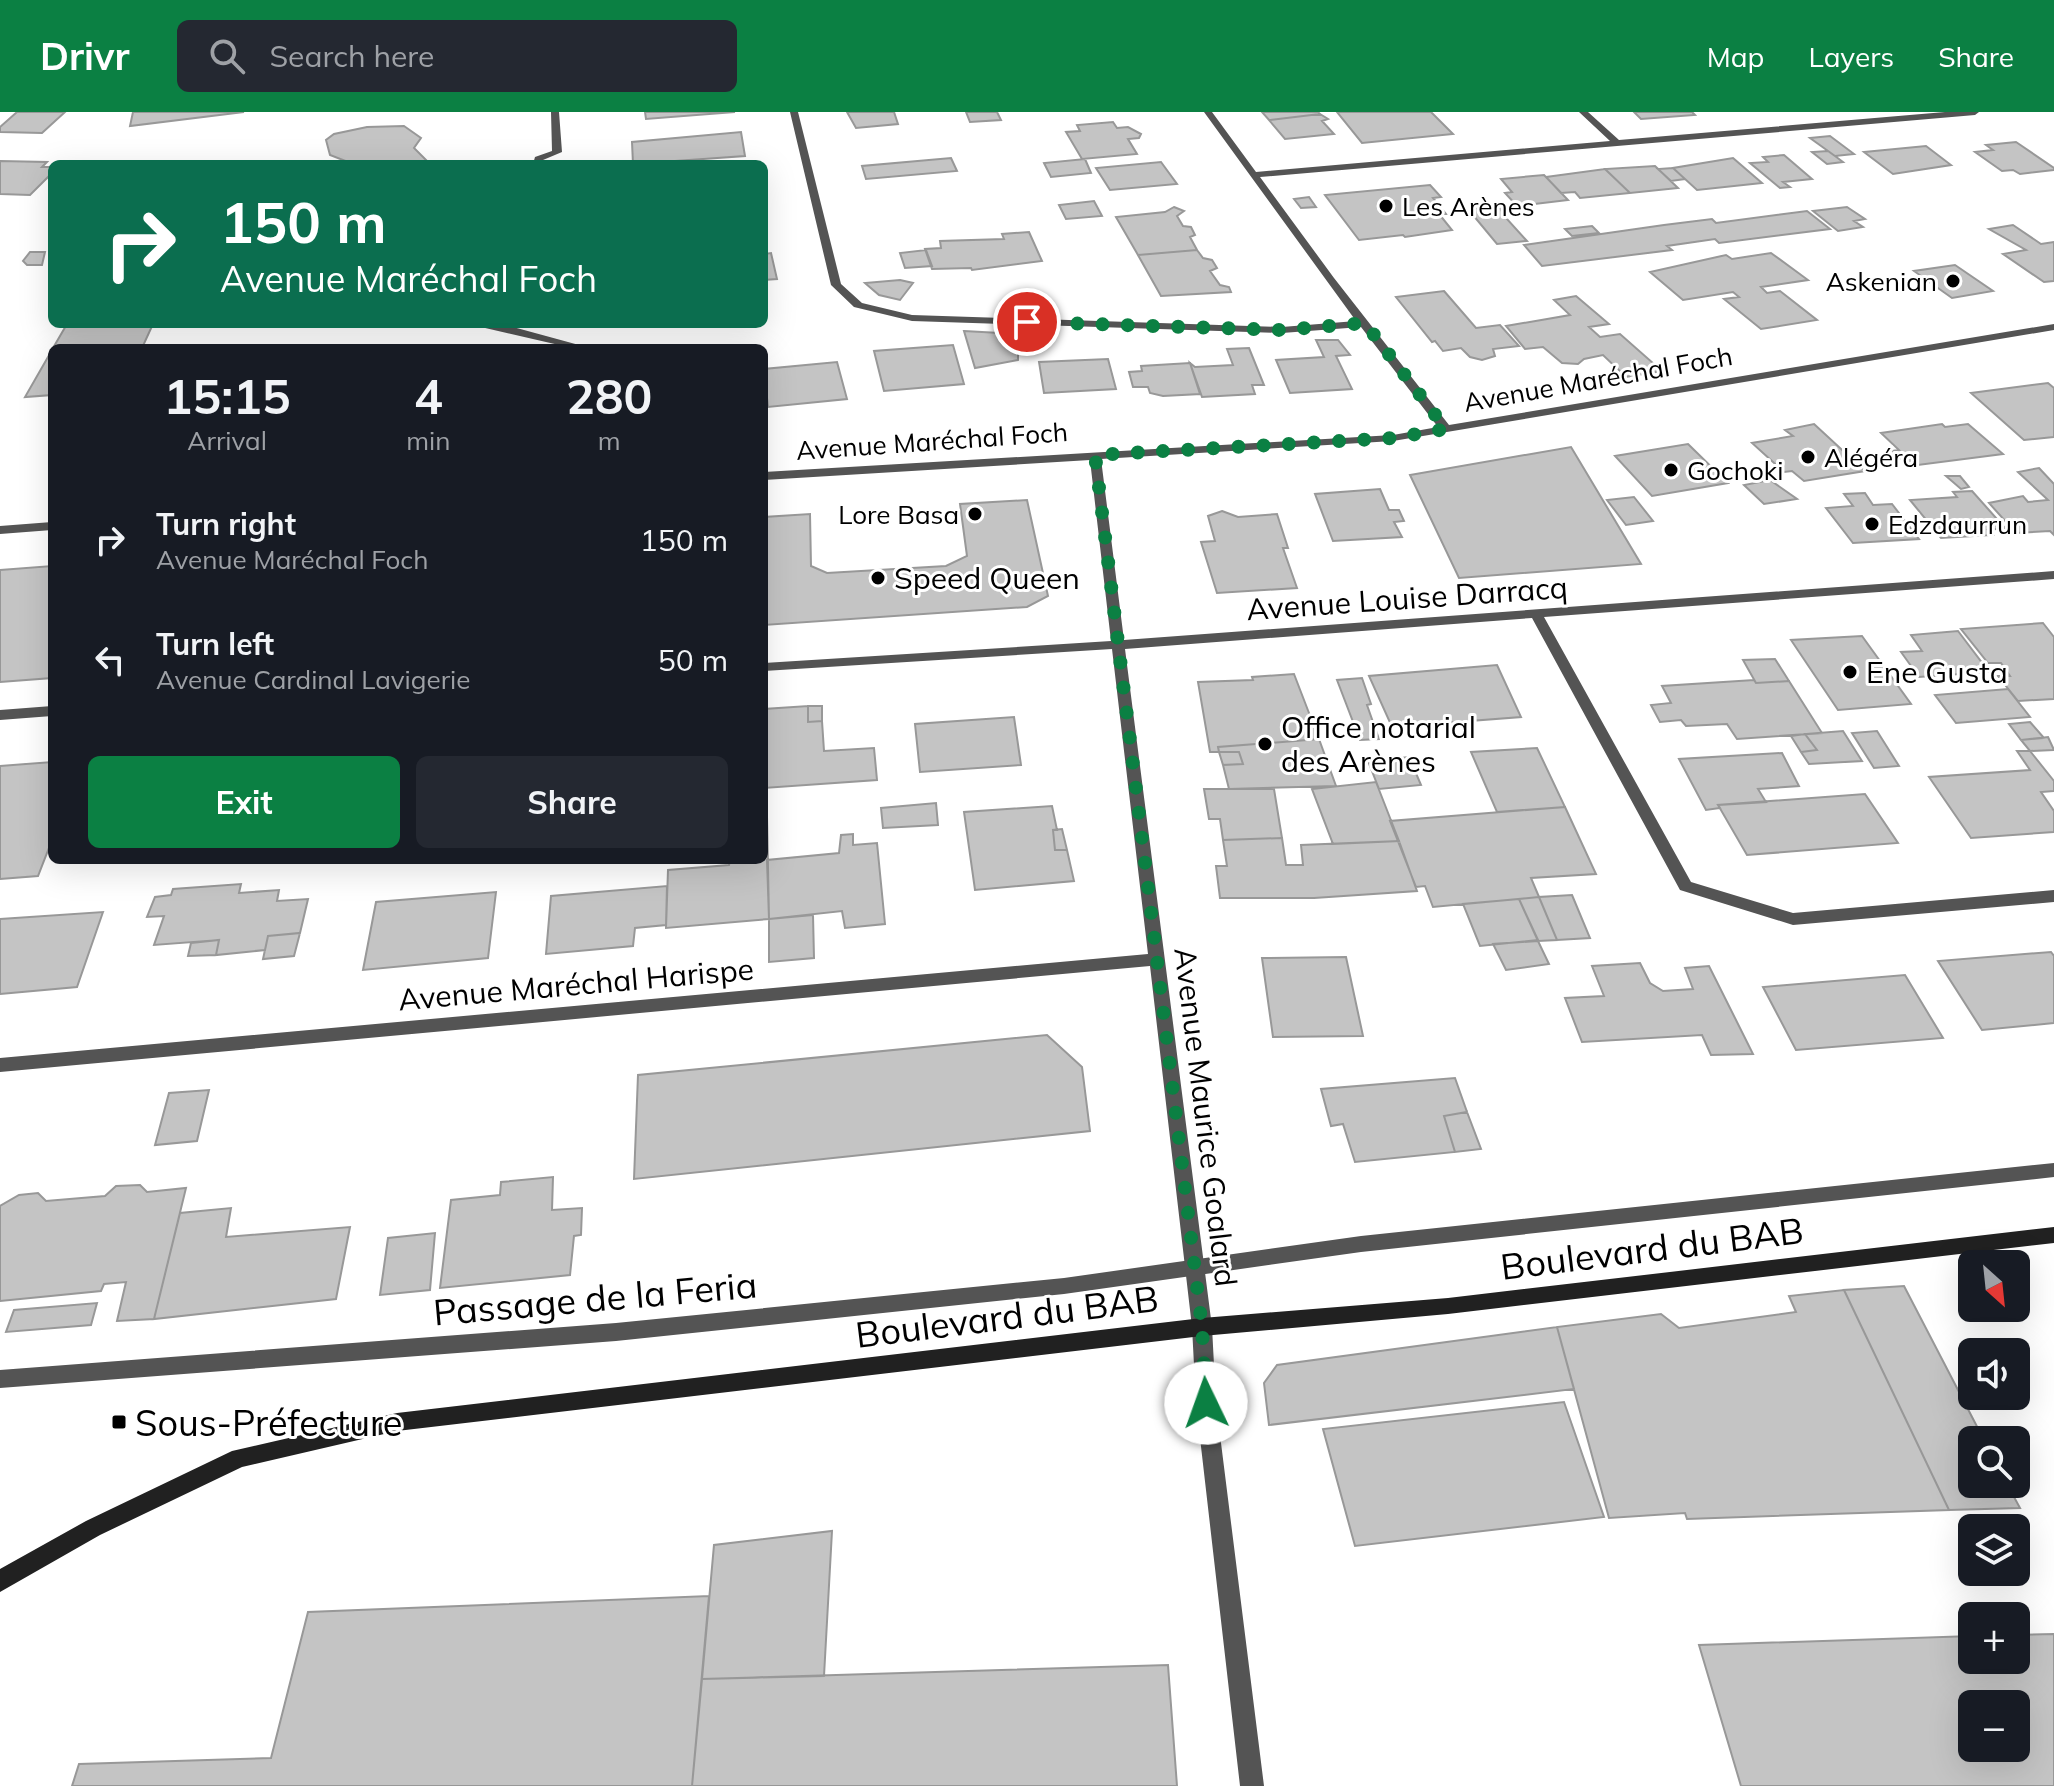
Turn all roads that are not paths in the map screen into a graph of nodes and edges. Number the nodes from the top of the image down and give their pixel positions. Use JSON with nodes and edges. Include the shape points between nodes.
{"nodes":[{"id":1,"x":555,"y":112,"type":"edge"},
{"id":2,"x":794,"y":112,"type":"edge"},
{"id":3,"x":1208,"y":112,"type":"edge"},
{"id":4,"x":1583,"y":112,"type":"edge"},
{"id":5,"x":1975,"y":112,"type":"edge"},
{"id":6,"x":1617,"y":143,"type":"junction"},
{"id":7,"x":538,"y":160,"type":"edge"},
{"id":8,"x":1255,"y":175,"type":"junction"},
{"id":9,"x":1365,"y":323,"type":"junction"},
{"id":10,"x":2054,"y":327,"type":"edge"},
{"id":11,"x":500,"y":328,"type":"edge"},
{"id":12,"x":569,"y":344,"type":"edge"},
{"id":13,"x":1446,"y":429,"type":"junction"},
{"id":14,"x":1095,"y":455,"type":"junction"},
{"id":15,"x":768,"y":476,"type":"edge"},
{"id":16,"x":48,"y":526,"type":"edge"},
{"id":17,"x":0,"y":530,"type":"edge"},
{"id":18,"x":2054,"y":575,"type":"edge"},
{"id":19,"x":1536,"y":614,"type":"junction"},
{"id":20,"x":1117,"y":645,"type":"junction"},
{"id":21,"x":768,"y":667,"type":"edge"},
{"id":22,"x":48,"y":711,"type":"edge"},
{"id":23,"x":0,"y":715,"type":"edge"},
{"id":24,"x":2054,"y":896,"type":"edge"},
{"id":25,"x":1156,"y":959,"type":"junction"},
{"id":26,"x":0,"y":1065,"type":"edge"},
{"id":27,"x":2054,"y":1170,"type":"edge"},
{"id":28,"x":2054,"y":1235,"type":"edge"},
{"id":29,"x":1194,"y":1265,"type":"junction"},
{"id":30,"x":1202,"y":1327,"type":"junction"},
{"id":31,"x":0,"y":1379,"type":"edge"},
{"id":32,"x":0,"y":1581,"type":"edge"},
{"id":33,"x":1252,"y":1786,"type":"edge"}],
"edges":[{"from":1,"to":7,"type":"street","via":[[557,152]]},
{"from":2,"to":9,"type":"street","via":[[836,285],[858,305],[912,318],[1171,328],[1282,330]]},
{"from":3,"to":8,"type":"street"},
{"from":4,"to":6,"type":"street"},
{"from":5,"to":6,"type":"street"},
{"from":6,"to":8,"type":"street"},
{"from":8,"to":9,"type":"street"},
{"from":9,"to":13,"type":"street"},
{"from":10,"to":13,"type":"street","name":"Avenue Maréchal Foch"},
{"from":11,"to":12,"type":"street"},
{"from":13,"to":14,"type":"street","name":"Avenue Maréchal Foch","via":[[1393,438]]},
{"from":14,"to":15,"type":"street","name":"Avenue Maréchal Foch"},
{"from":14,"to":20,"type":"street","name":"Avenue Maurice Goalard"},
{"from":16,"to":17,"type":"street"},
{"from":18,"to":19,"type":"street","name":"Avenue Louise Darracq"},
{"from":19,"to":20,"type":"street","name":"Avenue Louise Darracq"},
{"from":19,"to":24,"type":"street","via":[[1685,886],[1793,919]]},
{"from":20,"to":21,"type":"street","name":"Avenue Louise Darracq"},
{"from":20,"to":25,"type":"street","name":"Avenue Maurice Goalard"},
{"from":22,"to":23,"type":"street"},
{"from":25,"to":26,"type":"street","name":"Avenue Maréchal Harispe"},
{"from":25,"to":29,"type":"street","name":"Avenue Maurice Goalard"},
{"from":27,"to":29,"type":"street","name":"Boulevard du BAB"},
{"from":28,"to":30,"type":"main road","name":"Boulevard du BAB","via":[[1448,1306]]},
{"from":29,"to":30,"type":"street","name":"Avenue Maurice Goalard"},
{"from":29,"to":31,"type":"street","name":"Passage de la Feria","via":[[1064,1286],[616,1332]]},
{"from":30,"to":32,"type":"main road","name":"Boulevard du BAB","via":[[397,1422],[239,1458],[93,1528]]},
{"from":30,"to":33,"type":"street","name":"Avenue Maurice Goalard","via":[[1206,1403]]}]}
